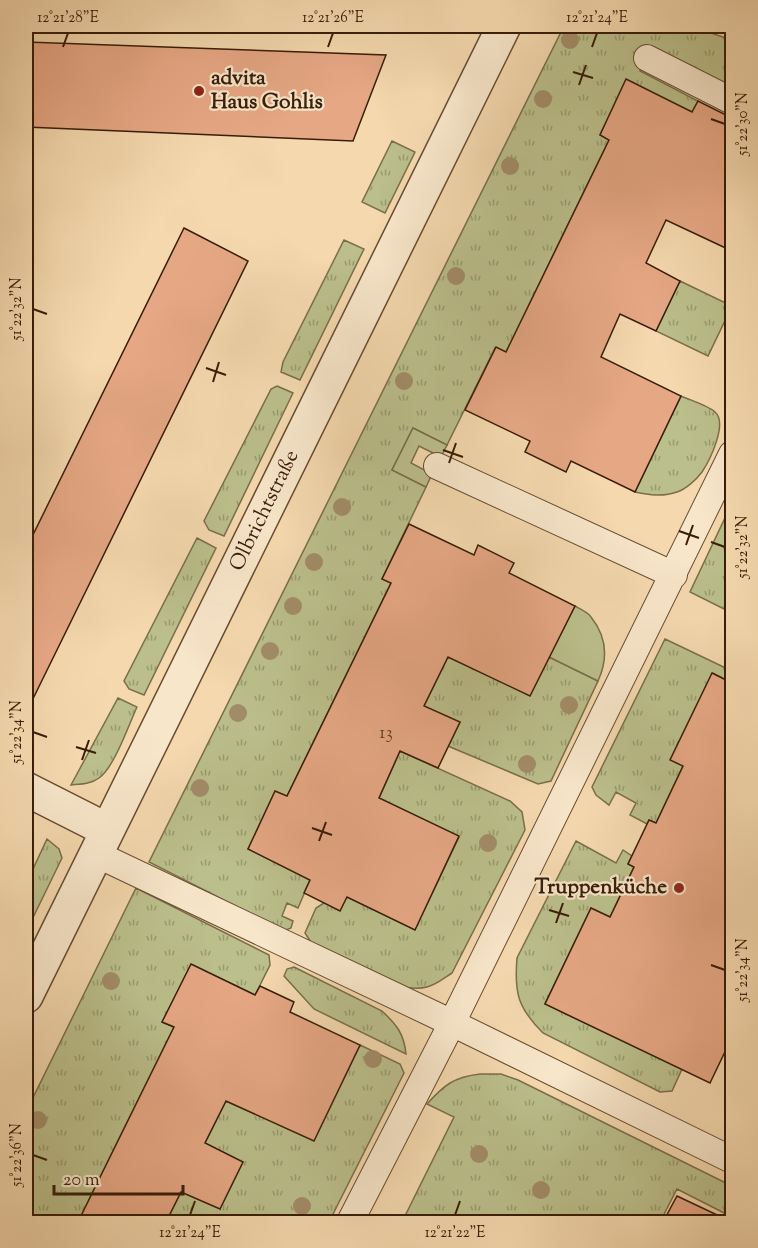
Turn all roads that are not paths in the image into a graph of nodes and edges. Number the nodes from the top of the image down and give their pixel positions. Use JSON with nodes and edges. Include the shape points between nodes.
{"nodes":[{"id":1,"x":504,"y":26,"type":"edge"},
{"id":2,"x":647,"y":58,"type":"dead end"},
{"id":3,"x":732,"y":101,"type":"edge"},
{"id":4,"x":732,"y":453,"type":"edge"},
{"id":5,"x":437,"y":466,"type":"dead end"},
{"id":6,"x":674,"y":575,"type":"junction"},
{"id":7,"x":26,"y":789,"type":"edge"},
{"id":8,"x":102,"y":842,"type":"junction"},
{"id":9,"x":26,"y":996,"type":"edge"},
{"id":10,"x":452,"y":1023,"type":"junction"},
{"id":11,"x":732,"y":1160,"type":"edge"},
{"id":12,"x":351,"y":1222,"type":"edge"}],
"edges":[{"from":1,"to":8,"type":"street","name":"Olbrichtstraße"},
{"from":2,"to":3,"type":"lane"},
{"from":4,"to":6,"type":"lane"},
{"from":5,"to":6,"type":"lane"},
{"from":6,"to":10,"type":"lane"},
{"from":7,"to":8,"type":"street"},
{"from":8,"to":9,"type":"street","name":"Olbrichtstraße"},
{"from":8,"to":10,"type":"lane"},
{"from":10,"to":11,"type":"lane"},
{"from":10,"to":12,"type":"lane"}]}
